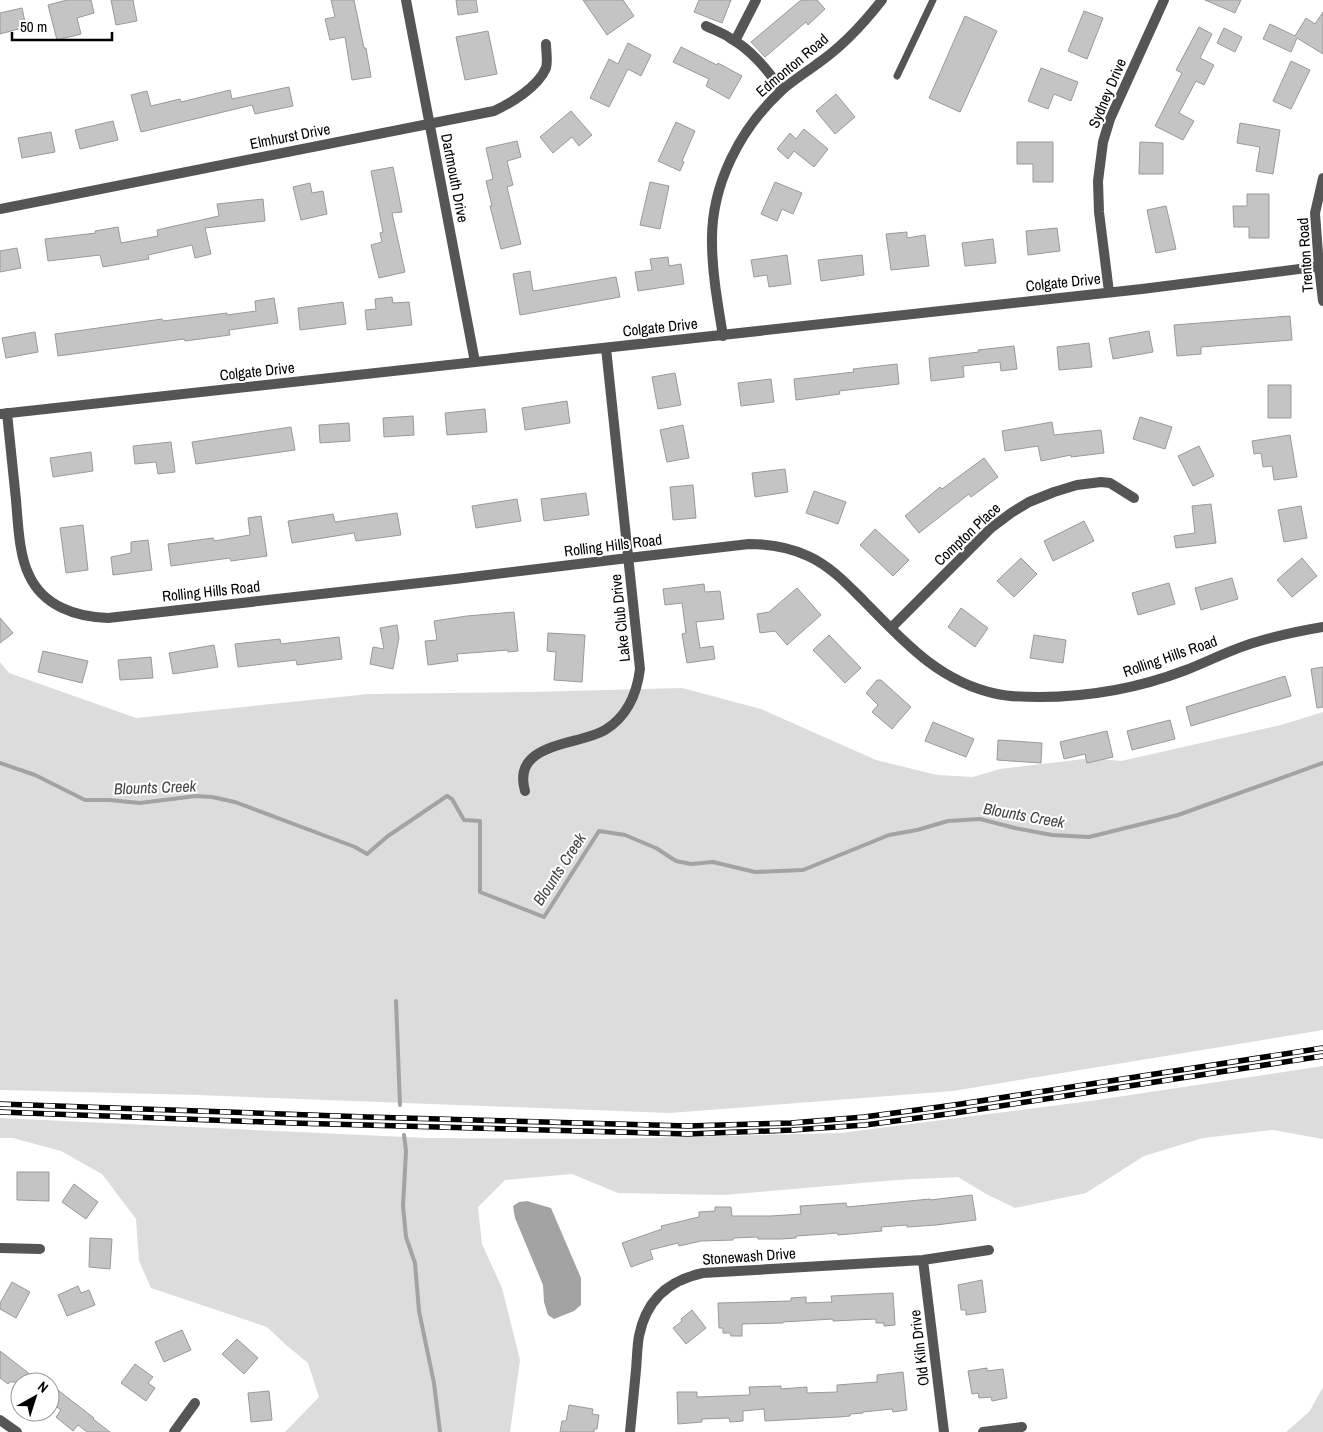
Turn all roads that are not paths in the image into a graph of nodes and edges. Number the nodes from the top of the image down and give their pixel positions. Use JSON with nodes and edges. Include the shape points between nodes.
{"nodes":[{"id":1,"x":406,"y":0,"type":"edge"},
{"id":2,"x":756,"y":0,"type":"edge"},
{"id":3,"x":882,"y":0,"type":"edge"},
{"id":4,"x":933,"y":0,"type":"edge"},
{"id":5,"x":1164,"y":0,"type":"edge"},
{"id":6,"x":706,"y":26,"type":"dead end"},
{"id":7,"x":735,"y":41,"type":"junction"},
{"id":8,"x":546,"y":44,"type":"dead end"},
{"id":9,"x":897,"y":76,"type":"dead end"},
{"id":10,"x":782,"y":90,"type":"junction"},
{"id":11,"x":430,"y":124,"type":"junction"},
{"id":12,"x":1323,"y":178,"type":"edge"},
{"id":13,"x":0,"y":209,"type":"edge"},
{"id":14,"x":1321,"y":266,"type":"edge"},
{"id":15,"x":1109,"y":292,"type":"junction"},
{"id":16,"x":1323,"y":301,"type":"edge"},
{"id":17,"x":722,"y":336,"type":"junction"},
{"id":18,"x":606,"y":348,"type":"junction"},
{"id":19,"x":475,"y":362,"type":"junction"},
{"id":20,"x":4,"y":414,"type":"edge"},
{"id":21,"x":1134,"y":498,"type":"dead end"},
{"id":22,"x":628,"y":558,"type":"junction"},
{"id":23,"x":1323,"y":627,"type":"edge"},
{"id":24,"x":891,"y":628,"type":"junction"},
{"id":25,"x":525,"y":791,"type":"dead end"},
{"id":26,"x":0,"y":1248,"type":"edge"},
{"id":27,"x":40,"y":1250,"type":"dead end"},
{"id":28,"x":988,"y":1250,"type":"dead end"},
{"id":29,"x":923,"y":1260,"type":"junction"},
{"id":30,"x":195,"y":1403,"type":"dead end"},
{"id":31,"x":0,"y":1420,"type":"edge"},
{"id":32,"x":1022,"y":1427,"type":"dead end"},
{"id":33,"x":17,"y":1432,"type":"edge"},
{"id":34,"x":174,"y":1432,"type":"edge"},
{"id":35,"x":630,"y":1432,"type":"edge"},
{"id":36,"x":944,"y":1432,"type":"edge"},
{"id":37,"x":983,"y":1432,"type":"edge"}],
"edges":[{"from":1,"to":11,"type":"street","name":"Dartmouth Drive"},
{"from":2,"to":7,"type":"street"},
{"from":3,"to":10,"type":"street","name":"Edmonton Road","via":[[832,52]]},
{"from":4,"to":9,"type":"lane"},
{"from":5,"to":15,"type":"street","name":"Sydney Drive","via":[[1110,119],[1103,142],[1098,182],[1099,212]]},
{"from":6,"to":7,"type":"street"},
{"from":7,"to":10,"type":"street","via":[[754,56]]},
{"from":8,"to":11,"type":"street","name":"Elmhurst Drive","via":[[546,67],[538,80],[516,99],[494,111]]},
{"from":10,"to":17,"type":"street","name":"Edmonton Road","via":[[744,134],[720,186],[712,240]]},
{"from":11,"to":13,"type":"street","name":"Elmhurst Drive"},
{"from":11,"to":19,"type":"street","name":"Dartmouth Drive"},
{"from":12,"to":14,"type":"street","name":"Trenton Road","via":[[1315,213]]},
{"from":14,"to":15,"type":"street","name":"Colgate Drive"},
{"from":14,"to":16,"type":"street","name":"Trenton Road"},
{"from":15,"to":17,"type":"street","name":"Colgate Drive"},
{"from":17,"to":18,"type":"street","name":"Colgate Drive"},
{"from":18,"to":19,"type":"street","name":"Colgate Drive"},
{"from":18,"to":22,"type":"street","name":"Lake Club Drive"},
{"from":19,"to":20,"type":"street","name":"Colgate Drive"},
{"from":20,"to":22,"type":"street","name":"Rolling Hills Road","via":[[19,535],[28,574],[46,598],[78,615],[108,618]]},
{"from":21,"to":24,"type":"street","name":"Compton Place","via":[[1110,483],[1101,482],[1077,485],[1029,502],[991,528]]},
{"from":22,"to":24,"type":"street","name":"Rolling Hills Road","via":[[749,544],[788,548],[824,564]]},
{"from":22,"to":25,"type":"street","name":"Lake Club Drive","via":[[640,669],[633,698],[626,711],[606,729],[536,753],[525,771]]},
{"from":23,"to":24,"type":"street","name":"Rolling Hills Road","via":[[1253,643],[1152,682],[1086,695],[1056,697],[999,694],[956,680],[909,647]]},
{"from":26,"to":27,"type":"street"},
{"from":28,"to":29,"type":"street","name":"Stonewash Drive"},
{"from":29,"to":35,"type":"street","name":"Stonewash Drive","via":[[703,1273],[671,1285],[652,1303],[643,1318],[638,1336]]},
{"from":29,"to":36,"type":"street","name":"Old Kiln Drive"},
{"from":30,"to":34,"type":"street"},
{"from":31,"to":33,"type":"street"},
{"from":32,"to":37,"type":"street"}]}
